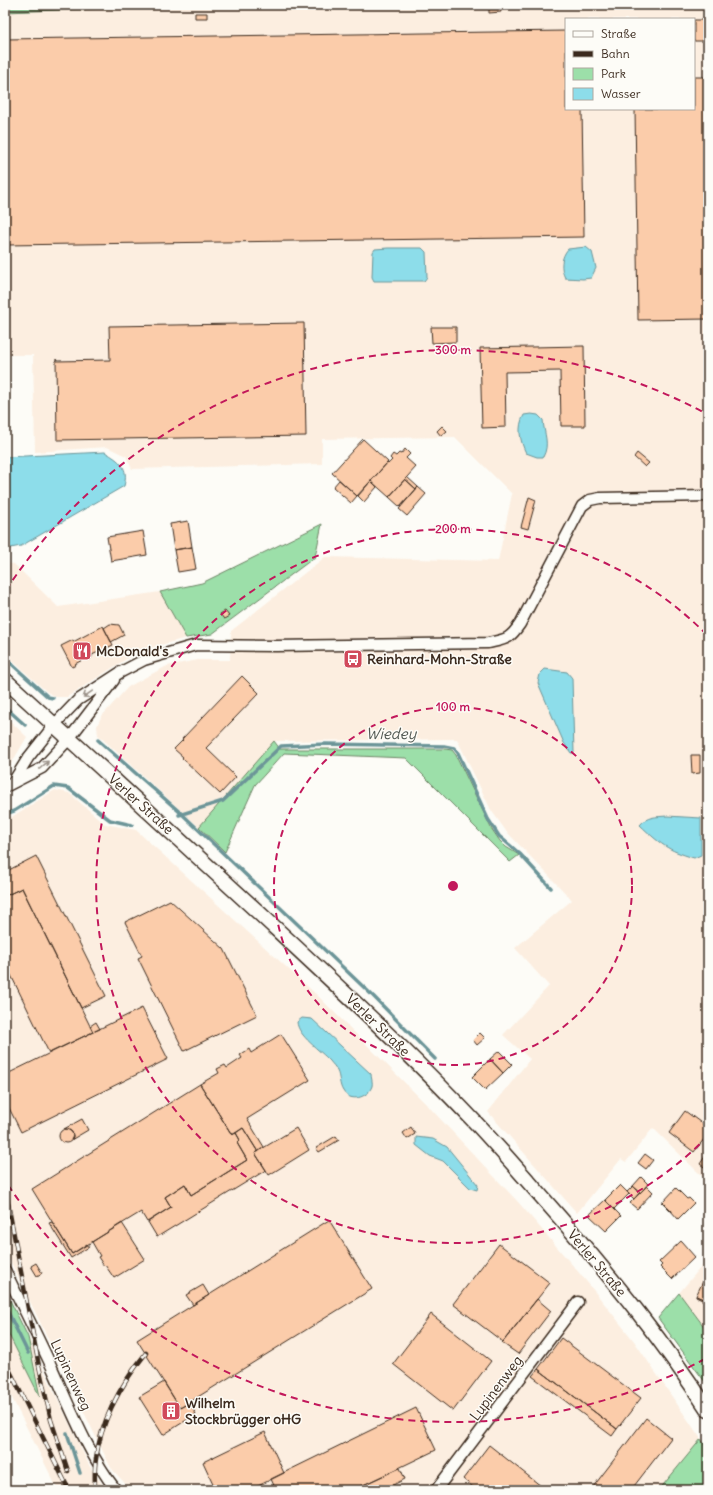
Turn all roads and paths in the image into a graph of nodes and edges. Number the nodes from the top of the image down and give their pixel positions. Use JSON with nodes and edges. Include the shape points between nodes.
{"nodes":[{"id":1,"x":708,"y":496,"type":"edge"},
{"id":2,"x":121,"y":672,"type":"junction"},
{"id":3,"x":5,"y":680,"type":"edge"},
{"id":4,"x":54,"y":725,"type":"junction"},
{"id":5,"x":69,"y":739,"type":"junction"},
{"id":6,"x":9,"y":785,"type":"edge"},
{"id":7,"x":5,"y":1270,"type":"edge"},
{"id":8,"x":578,"y":1302,"type":"dead end"},
{"id":9,"x":708,"y":1410,"type":"edge"},
{"id":10,"x":116,"y":1490,"type":"edge"},
{"id":11,"x":436,"y":1490,"type":"edge"}],
"edges":[{"from":1,"to":2,"type":"street","via":[[590,500],[577,513],[520,624],[506,639],[474,643],[196,645],[144,660]]},
{"from":2,"to":4,"type":"street","one_way":true,"via":[[78,700]]},
{"from":2,"to":5,"type":"street"},
{"from":3,"to":4,"type":"main road","name":"Verler Straße"},
{"from":4,"to":5,"type":"main road","name":"Verler Straße"},
{"from":4,"to":6,"type":"street"},
{"from":6,"to":5,"type":"street","one_way":true,"via":[[42,768]]},
{"from":5,"to":9,"type":"main road","name":"Verler Straße","via":[[329,978],[473,1120],[601,1266],[646,1323]]},
{"from":7,"to":10,"type":"street","name":"Lupinenweg","via":[[84,1437],[104,1475]]},
{"from":8,"to":11,"type":"street","name":"Lupinenweg"}]}
